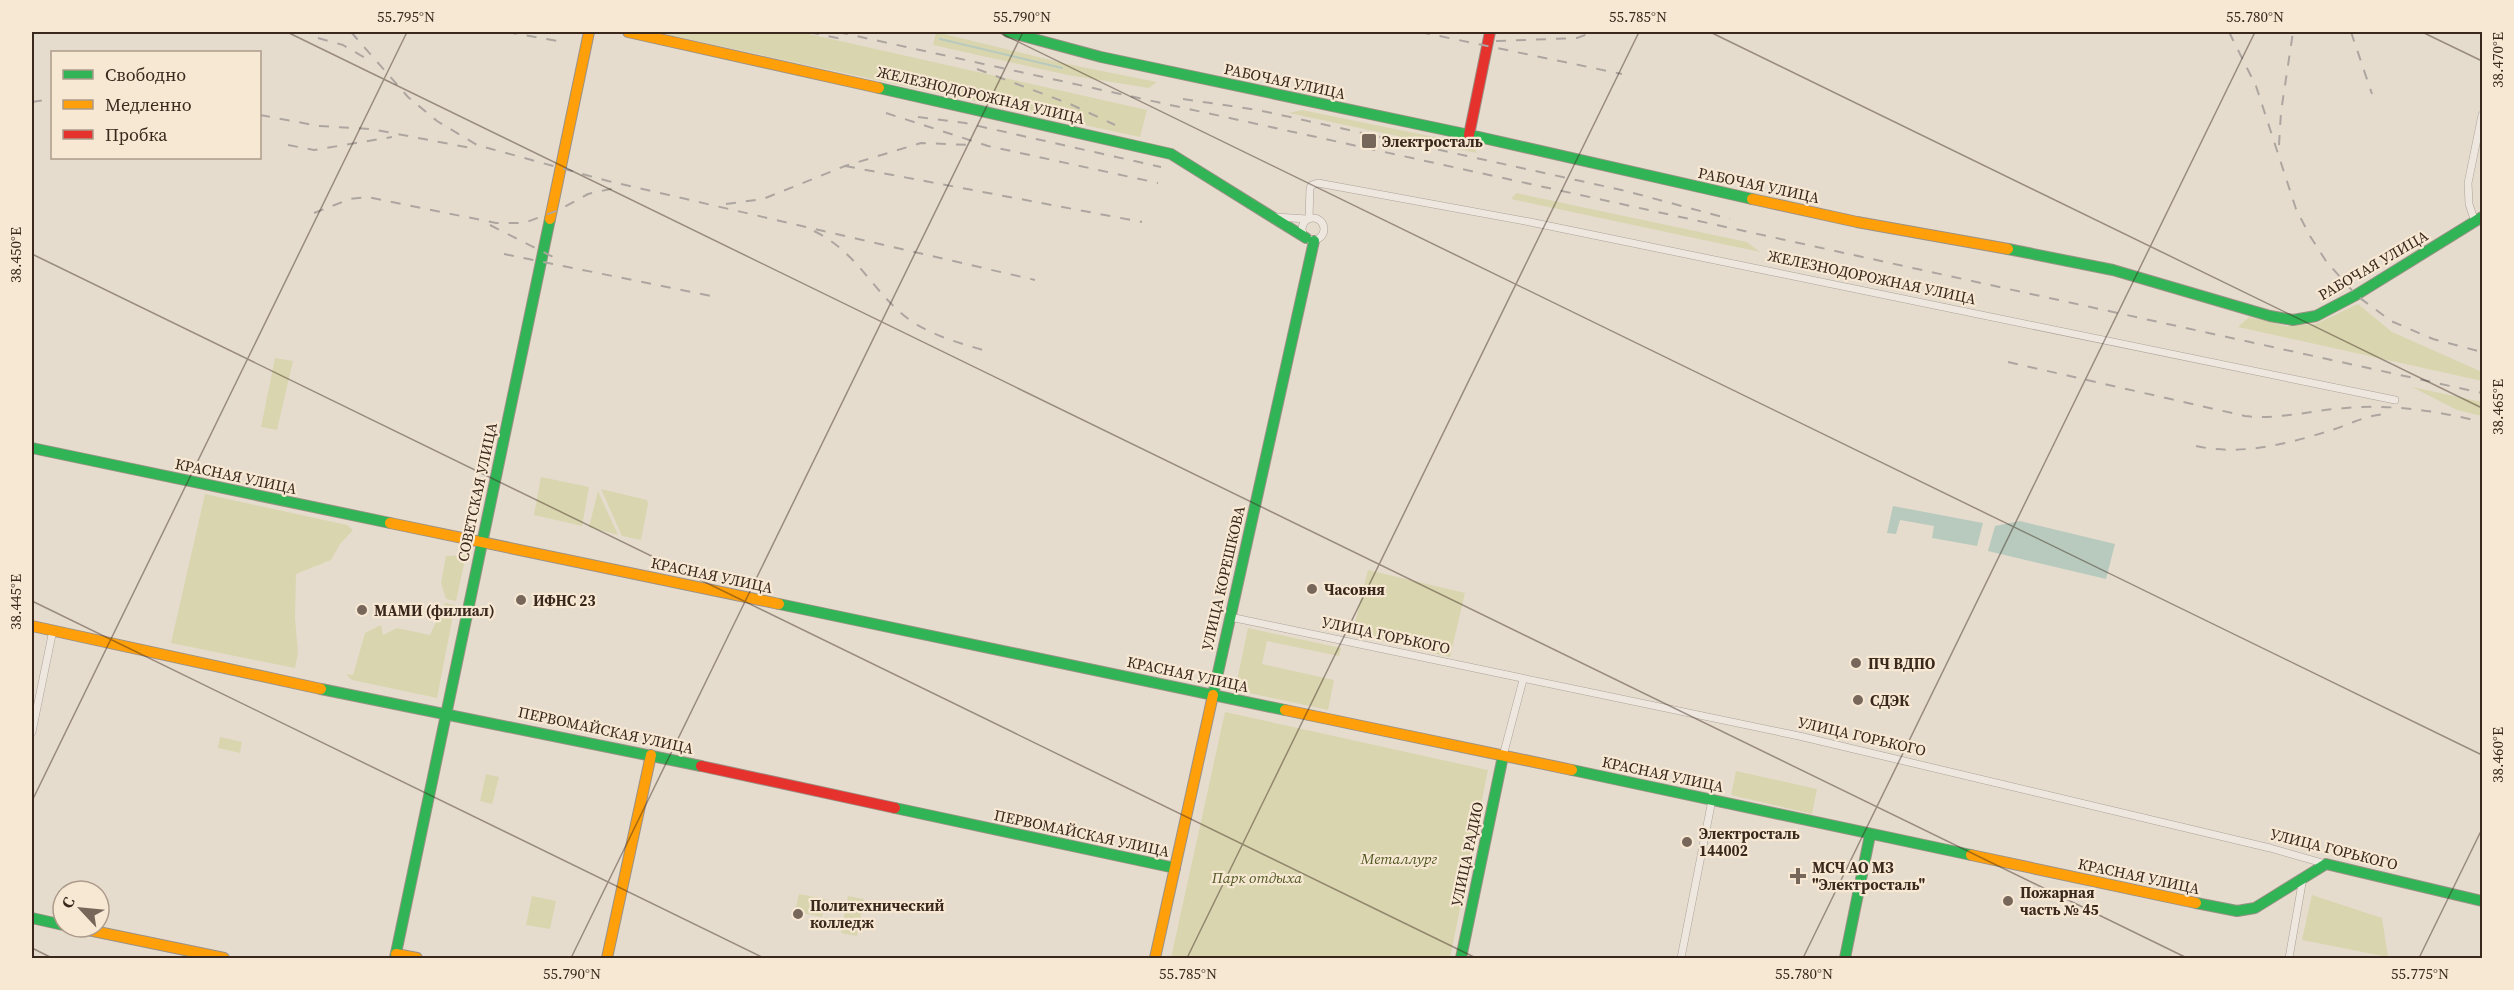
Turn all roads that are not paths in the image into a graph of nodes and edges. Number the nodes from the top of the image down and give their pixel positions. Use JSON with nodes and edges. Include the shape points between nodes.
{"nodes":[{"id":1,"x":589,"y":32,"type":"edge"},
{"id":2,"x":628,"y":32,"type":"edge"},
{"id":3,"x":1008,"y":32,"type":"edge"},
{"id":4,"x":1490,"y":32,"type":"edge"},
{"id":5,"x":2482,"y":115,"type":"edge"},
{"id":6,"x":1469,"y":135,"type":"junction"},
{"id":7,"x":1269,"y":217,"type":"junction"},
{"id":8,"x":1308,"y":219,"type":"junction"},
{"id":9,"x":2479,"y":219,"type":"edge"},
{"id":10,"x":1310,"y":239,"type":"junction"},
{"id":11,"x":2396,"y":400,"type":"dead end"},
{"id":12,"x":32,"y":448,"type":"edge"},
{"id":13,"x":481,"y":542,"type":"junction"},
{"id":14,"x":1230,"y":617,"type":"junction"},
{"id":15,"x":32,"y":626,"type":"edge"},
{"id":16,"x":53,"y":630,"type":"junction"},
{"id":17,"x":1523,"y":680,"type":"junction"},
{"id":18,"x":1213,"y":695,"type":"junction"},
{"id":19,"x":447,"y":713,"type":"junction"},
{"id":20,"x":32,"y":732,"type":"edge"},
{"id":21,"x":651,"y":755,"type":"junction"},
{"id":22,"x":1503,"y":756,"type":"junction"},
{"id":23,"x":1712,"y":800,"type":"junction"},
{"id":24,"x":1870,"y":835,"type":"junction"},
{"id":25,"x":2326,"y":864,"type":"junction"},
{"id":26,"x":1174,"y":868,"type":"junction"},
{"id":27,"x":2304,"y":876,"type":"junction"},
{"id":28,"x":2482,"y":901,"type":"edge"},
{"id":29,"x":32,"y":918,"type":"edge"},
{"id":30,"x":51,"y":922,"type":"edge"},
{"id":31,"x":111,"y":935,"type":"edge"},
{"id":32,"x":395,"y":956,"type":"edge"},
{"id":33,"x":225,"y":958,"type":"edge"},
{"id":34,"x":417,"y":958,"type":"edge"},
{"id":35,"x":607,"y":958,"type":"edge"},
{"id":36,"x":1155,"y":958,"type":"edge"},
{"id":37,"x":1461,"y":958,"type":"edge"},
{"id":38,"x":1681,"y":958,"type":"edge"},
{"id":39,"x":1845,"y":958,"type":"edge"},
{"id":40,"x":2289,"y":958,"type":"edge"}],
"edges":[{"from":1,"to":13,"type":"main road","name":"СОВЕТСКАЯ УЛИЦА"},
{"from":2,"to":7,"type":"main road","name":"ЖЕЛЕЗНОДОРОЖНАЯ УЛИЦА","via":[[1171,154]]},
{"from":3,"to":6,"type":"main road","name":"РАБОЧАЯ УЛИЦА","via":[[1101,57]]},
{"from":4,"to":6,"type":"main road"},
{"from":5,"to":9,"type":"street","via":[[2468,183],[2469,204]]},
{"from":6,"to":9,"type":"main road","name":"РАБОЧАЯ УЛИЦА","via":[[1857,222],[2113,270],[2293,320],[2316,316],[2356,295]]},
{"from":7,"to":8,"type":"street"},
{"from":7,"to":10,"type":"main road","name":"ЖЕЛЕЗНОДОРОЖНАЯ УЛИЦА"},
{"from":8,"to":10,"type":"street","via":[[1302,230]]},
{"from":8,"to":10,"type":"street","via":[[1319,219],[1324,226],[1322,236]]},
{"from":8,"to":11,"type":"street","name":"ЖЕЛЕЗНОДОРОЖНАЯ УЛИЦА","via":[[1312,185],[1318,183],[1530,222]]},
{"from":10,"to":14,"type":"main road","name":"УЛИЦА КОРЕШКОВА","via":[[1234,580]]},
{"from":12,"to":13,"type":"main road","name":"КРАСНАЯ УЛИЦА"},
{"from":13,"to":18,"type":"main road","name":"КРАСНАЯ УЛИЦА"},
{"from":13,"to":19,"type":"main road","name":"СОВЕТСКАЯ УЛИЦА"},
{"from":14,"to":17,"type":"street","name":"УЛИЦА ГОРЬКОГО"},
{"from":14,"to":18,"type":"main road","name":"УЛИЦА КОРЕШКОВА"},
{"from":15,"to":16,"type":"main road","name":"ПЕРВОМАЙСКАЯ УЛИЦА"},
{"from":16,"to":19,"type":"main road","name":"ПЕРВОМАЙСКАЯ УЛИЦА"},
{"from":16,"to":20,"type":"street"},
{"from":17,"to":22,"type":"street"},
{"from":17,"to":25,"type":"street","name":"УЛИЦА ГОРЬКОГО","via":[[1830,743]]},
{"from":18,"to":22,"type":"main road","name":"КРАСНАЯ УЛИЦА"},
{"from":18,"to":26,"type":"main road","name":"УЛИЦА КОРЕШКОВА"},
{"from":19,"to":21,"type":"main road","name":"ПЕРВОМАЙСКАЯ УЛИЦА"},
{"from":19,"to":32,"type":"main road","name":"СОВЕТСКАЯ УЛИЦА"},
{"from":21,"to":26,"type":"main road","name":"ПЕРВОМАЙСКАЯ УЛИЦА"},
{"from":21,"to":35,"type":"main road"},
{"from":22,"to":23,"type":"main road","name":"КРАСНАЯ УЛИЦА"},
{"from":22,"to":37,"type":"main road","name":"УЛИЦА РАДИО"},
{"from":23,"to":24,"type":"main road","name":"КРАСНАЯ УЛИЦА"},
{"from":23,"to":38,"type":"street"},
{"from":24,"to":27,"type":"main road","name":"КРАСНАЯ УЛИЦА","via":[[2237,911],[2255,909]]},
{"from":24,"to":39,"type":"main road"},
{"from":25,"to":27,"type":"main road","name":"КРАСНАЯ УЛИЦА"},
{"from":25,"to":28,"type":"main road","name":"УЛИЦА ГОРЬКОГО"},
{"from":26,"to":36,"type":"main road","name":"УЛИЦА КОРЕШКОВА"},
{"from":27,"to":40,"type":"street"},
{"from":29,"to":30,"type":"main road"},
{"from":31,"to":33,"type":"main road"},
{"from":32,"to":34,"type":"main road"}]}
